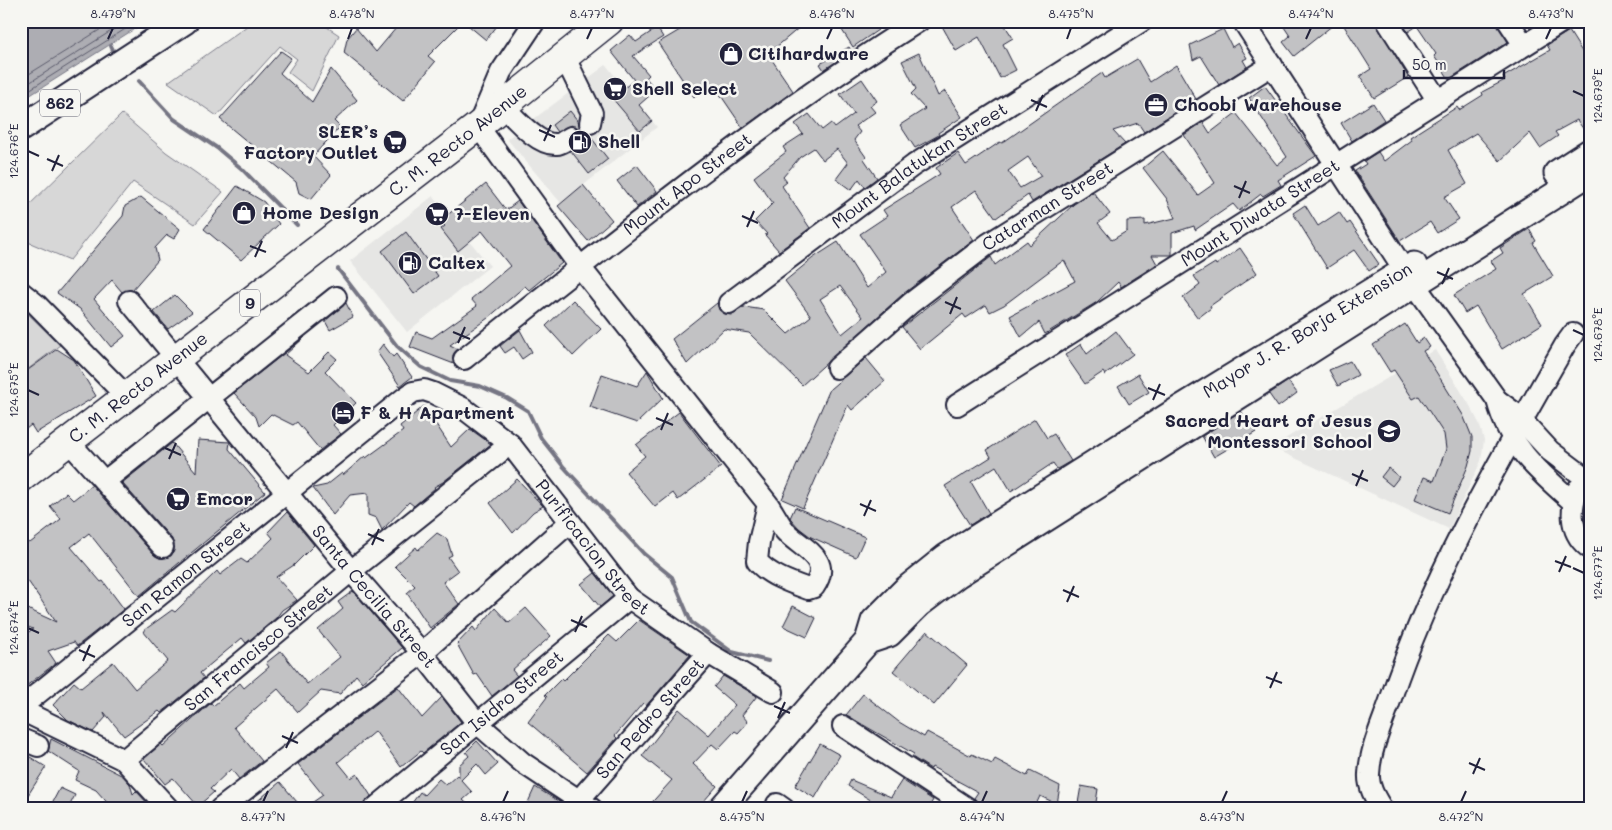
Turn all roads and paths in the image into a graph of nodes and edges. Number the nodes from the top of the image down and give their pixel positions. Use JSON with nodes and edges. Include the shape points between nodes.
{"nodes":[{"id":1,"x":186,"y":21,"type":"edge"},
{"id":2,"x":535,"y":21,"type":"edge"},
{"id":3,"x":609,"y":21,"type":"edge"},
{"id":4,"x":919,"y":21,"type":"edge"},
{"id":5,"x":1142,"y":21,"type":"edge"},
{"id":6,"x":1243,"y":21,"type":"edge"},
{"id":7,"x":1387,"y":21,"type":"edge"},
{"id":8,"x":1508,"y":21,"type":"edge"},
{"id":9,"x":1563,"y":21,"type":"edge"},
{"id":10,"x":1524,"y":45,"type":"junction"},
{"id":11,"x":564,"y":56,"type":"junction"},
{"id":12,"x":1272,"y":65,"type":"junction"},
{"id":13,"x":1438,"y":101,"type":"junction"},
{"id":14,"x":503,"y":106,"type":"junction"},
{"id":15,"x":590,"y":123,"type":"dead end"},
{"id":16,"x":478,"y":126,"type":"junction"},
{"id":17,"x":21,"y":128,"type":"edge"},
{"id":18,"x":571,"y":137,"type":"dead end"},
{"id":19,"x":1591,"y":151,"type":"edge"},
{"id":20,"x":1336,"y":167,"type":"junction"},
{"id":21,"x":1591,"y":172,"type":"edge"},
{"id":22,"x":580,"y":267,"type":"junction"},
{"id":23,"x":1410,"y":278,"type":"junction"},
{"id":24,"x":21,"y":292,"type":"edge"},
{"id":25,"x":336,"y":297,"type":"dead end"},
{"id":26,"x":129,"y":301,"type":"dead end"},
{"id":27,"x":729,"y":303,"type":"dead end"},
{"id":28,"x":1573,"y":334,"type":"dead end"},
{"id":29,"x":177,"y":359,"type":"junction"},
{"id":30,"x":464,"y":359,"type":"dead end"},
{"id":31,"x":837,"y":368,"type":"dead end"},
{"id":32,"x":424,"y":390,"type":"joint"},
{"id":33,"x":127,"y":397,"type":"junction"},
{"id":34,"x":208,"y":398,"type":"junction"},
{"id":35,"x":1497,"y":400,"type":"junction"},
{"id":36,"x":957,"y":405,"type":"dead end"},
{"id":37,"x":1522,"y":421,"type":"junction"},
{"id":38,"x":1511,"y":438,"type":"junction"},
{"id":39,"x":69,"y":442,"type":"junction"},
{"id":40,"x":510,"y":444,"type":"junction"},
{"id":41,"x":21,"y":478,"type":"edge"},
{"id":42,"x":1589,"y":478,"type":"edge"},
{"id":43,"x":104,"y":481,"type":"junction"},
{"id":44,"x":285,"y":492,"type":"junction"},
{"id":45,"x":1573,"y":502,"type":"junction"},
{"id":46,"x":768,"y":504,"type":"dead end"},
{"id":47,"x":569,"y":523,"type":"junction"},
{"id":48,"x":163,"y":547,"type":"dead end"},
{"id":49,"x":1591,"y":549,"type":"edge"},
{"id":50,"x":351,"y":571,"type":"junction"},
{"id":51,"x":629,"y":598,"type":"junction"},
{"id":52,"x":422,"y":653,"type":"junction"},
{"id":53,"x":708,"y":653,"type":"junction"},
{"id":54,"x":773,"y":692,"type":"dead end"},
{"id":55,"x":21,"y":709,"type":"edge"},
{"id":56,"x":477,"y":723,"type":"junction"},
{"id":57,"x":843,"y":726,"type":"dead end"},
{"id":58,"x":124,"y":760,"type":"junction"},
{"id":59,"x":582,"y":806,"type":"edge"},
{"id":60,"x":169,"y":809,"type":"edge"},
{"id":61,"x":220,"y":809,"type":"edge"},
{"id":62,"x":374,"y":809,"type":"edge"},
{"id":63,"x":721,"y":809,"type":"edge"},
{"id":64,"x":969,"y":809,"type":"edge"},
{"id":65,"x":1382,"y":809,"type":"edge"}],
"edges":[{"from":1,"to":17,"type":"main road","number":"862"},
{"from":2,"to":16,"type":"street","via":[[501,72]]},
{"from":3,"to":11,"type":"highway","name":"C. M. Recto Avenue","number":"9"},
{"from":4,"to":22,"type":"street","name":"Mount Apo Street","via":[[851,64],[722,156]]},
{"from":5,"to":27,"type":"street","name":"Mount Balatukan Street","via":[[914,165]]},
{"from":6,"to":12,"type":"street"},
{"from":7,"to":13,"type":"street"},
{"from":8,"to":10,"type":"street"},
{"from":9,"to":10,"type":"street","name":"Mount Diwata Street"},
{"from":10,"to":13,"type":"street","name":"Mount Diwata Street"},
{"from":11,"to":14,"type":"highway","name":"C. M. Recto Avenue","number":"9"},
{"from":11,"to":15,"type":"street","via":[[592,113]]},
{"from":12,"to":20,"type":"street"},
{"from":12,"to":31,"type":"street","name":"Catarman Street","via":[[988,244],[911,303]]},
{"from":13,"to":20,"type":"street","name":"Mount Diwata Street"},
{"from":14,"to":16,"type":"highway","name":"C. M. Recto Avenue","number":"9"},
{"from":14,"to":18,"type":"street","via":[[529,132],[548,143],[558,144]]},
{"from":16,"to":22,"type":"street"},
{"from":16,"to":29,"type":"highway","name":"C. M. Recto Avenue","number":"9"},
{"from":19,"to":23,"type":"main road","name":"Mayor J. R. Borja Extension"},
{"from":20,"to":23,"type":"street"},
{"from":20,"to":36,"type":"street","name":"Mount Diwata Street"},
{"from":21,"to":23,"type":"main road","name":"Mayor J. R. Borja Extension"},
{"from":22,"to":30,"type":"street","name":"Mount Apo Street"},
{"from":22,"to":46,"type":"street"},
{"from":23,"to":35,"type":"street"},
{"from":23,"to":63,"type":"main road","name":"Mayor J. R. Borja Extension","via":[[1048,504],[946,557],[905,590],[874,621],[856,654]]},
{"from":24,"to":33,"type":"street"},
{"from":25,"to":34,"type":"street"},
{"from":26,"to":29,"type":"street","name":"Santa Cecilia Street"},
{"from":28,"to":37,"type":"street"},
{"from":29,"to":33,"type":"highway","name":"C. M. Recto Avenue","number":"9"},
{"from":29,"to":34,"type":"street","name":"Santa Cecilia Street"},
{"from":32,"to":40,"type":"street","name":"Purificacion Street","via":[[463,408]]},
{"from":32,"to":44,"type":"street","name":"San Ramon Street","via":[[408,395]]},
{"from":33,"to":39,"type":"highway","name":"C. M. Recto Avenue","number":"9"},
{"from":34,"to":43,"type":"street"},
{"from":34,"to":44,"type":"street","name":"Santa Cecilia Street"},
{"from":35,"to":37,"type":"street"},
{"from":35,"to":38,"type":"street"},
{"from":37,"to":38,"type":"street"},
{"from":37,"to":42,"type":"street","via":[[1550,451]]},
{"from":38,"to":45,"type":"street","via":[[1535,469]]},
{"from":38,"to":65,"type":"street","via":[[1441,574],[1401,670],[1368,776],[1373,795]]},
{"from":39,"to":41,"type":"highway","name":"C. M. Recto Avenue","number":"9"},
{"from":39,"to":43,"type":"street"},
{"from":40,"to":47,"type":"street","name":"Purificacion Street"},
{"from":40,"to":50,"type":"street","name":"San Francisco Street"},
{"from":42,"to":45,"type":"street"},
{"from":43,"to":48,"type":"street"},
{"from":44,"to":50,"type":"street","name":"Santa Cecilia Street"},
{"from":44,"to":55,"type":"street","name":"San Ramon Street"},
{"from":45,"to":49,"type":"street","via":[[1572,518],[1576,533]]},
{"from":47,"to":51,"type":"street","name":"Purificacion Street"},
{"from":47,"to":52,"type":"street"},
{"from":50,"to":52,"type":"street","name":"Santa Cecilia Street"},
{"from":50,"to":58,"type":"street","name":"San Francisco Street"},
{"from":51,"to":53,"type":"street","name":"Purificacion Street"},
{"from":51,"to":56,"type":"street","name":"San Isidro Street"},
{"from":52,"to":56,"type":"street","name":"Santa Cecilia Street"},
{"from":52,"to":61,"type":"street"},
{"from":53,"to":54,"type":"street","name":"Purificacion Street"},
{"from":53,"to":59,"type":"street","name":"San Pedro Street"},
{"from":55,"to":58,"type":"street"},
{"from":56,"to":59,"type":"street","name":"Santa Cecilia Street","via":[[523,763]]},
{"from":56,"to":62,"type":"street","name":"San Isidro Street"},
{"from":57,"to":64,"type":"street"},
{"from":58,"to":60,"type":"street"}]}
